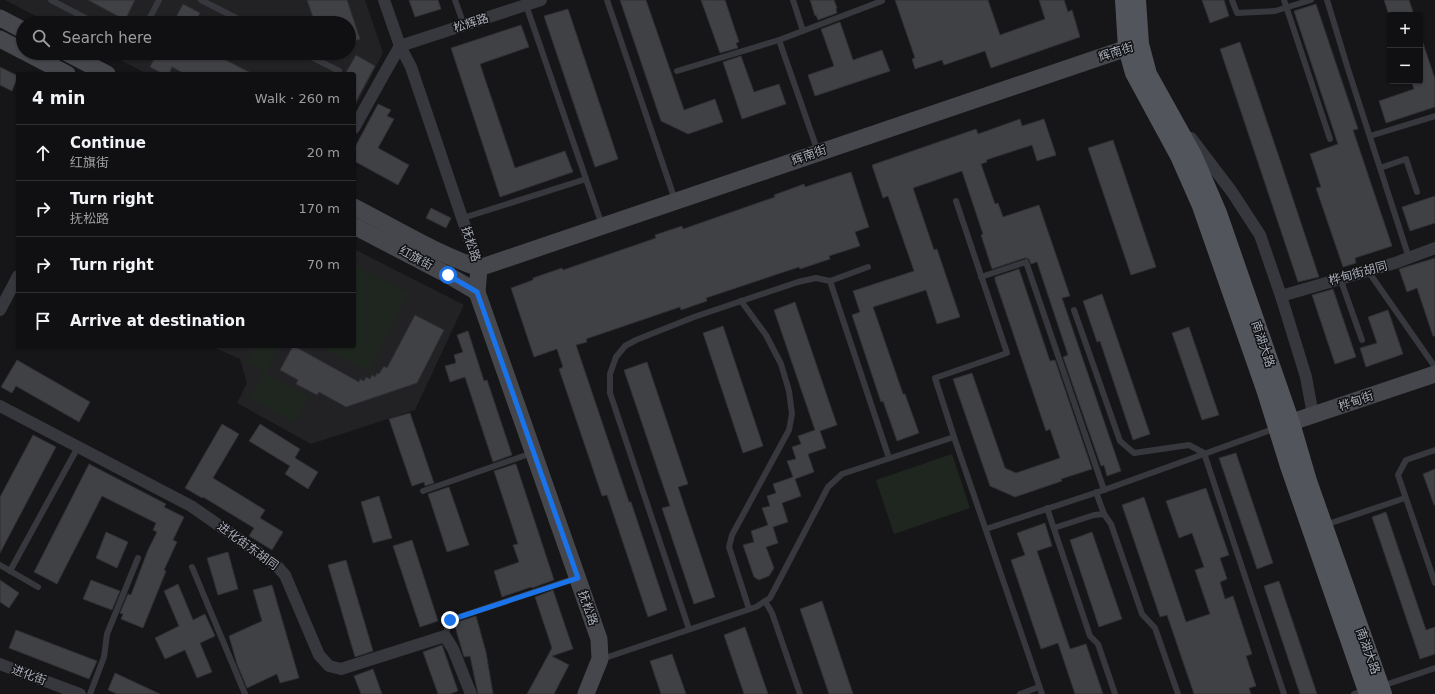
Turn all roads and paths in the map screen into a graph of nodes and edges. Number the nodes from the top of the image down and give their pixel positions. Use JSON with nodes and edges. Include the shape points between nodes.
{"nodes":[{"id":1,"x":51,"y":0,"type":"edge"},
{"id":2,"x":159,"y":0,"type":"edge"},
{"id":3,"x":201,"y":0,"type":"edge"},
{"id":4,"x":384,"y":0,"type":"edge"},
{"id":5,"x":455,"y":0,"type":"edge"},
{"id":6,"x":541,"y":0,"type":"edge"},
{"id":7,"x":607,"y":0,"type":"edge"},
{"id":8,"x":793,"y":0,"type":"edge"},
{"id":9,"x":1124,"y":0,"type":"edge"},
{"id":10,"x":1137,"y":0,"type":"edge"},
{"id":11,"x":1232,"y":0,"type":"edge"},
{"id":12,"x":1284,"y":0,"type":"edge"},
{"id":13,"x":1311,"y":0,"type":"edge"},
{"id":14,"x":1327,"y":0,"type":"edge"},
{"id":15,"x":882,"y":1,"type":"dead end"},
{"id":16,"x":526,"y":5,"type":"junction"},
{"id":17,"x":1287,"y":8,"type":"junction"},
{"id":18,"x":82,"y":16,"type":"edge"},
{"id":19,"x":150,"y":16,"type":"edge"},
{"id":20,"x":232,"y":16,"type":"edge"},
{"id":21,"x":0,"y":18,"type":"edge"},
{"id":22,"x":16,"y":26,"type":"edge"},
{"id":23,"x":464,"y":26,"type":"junction"},
{"id":24,"x":803,"y":31,"type":"junction"},
{"id":25,"x":0,"y":39,"type":"edge"},
{"id":26,"x":779,"y":40,"type":"junction"},
{"id":27,"x":400,"y":46,"type":"junction"},
{"id":28,"x":1133,"y":46,"type":"junction"},
{"id":29,"x":16,"y":47,"type":"edge"},
{"id":30,"x":40,"y":60,"type":"edge"},
{"id":31,"x":80,"y":60,"type":"edge"},
{"id":32,"x":318,"y":60,"type":"edge"},
{"id":33,"x":677,"y":71,"type":"dead end"},
{"id":34,"x":63,"y":72,"type":"edge"},
{"id":35,"x":103,"y":72,"type":"edge"},
{"id":36,"x":338,"y":72,"type":"edge"},
{"id":37,"x":1167,"y":110,"type":"junction"},
{"id":38,"x":1435,"y":116,"type":"edge"},
{"id":39,"x":356,"y":124,"type":"edge"},
{"id":40,"x":1370,"y":136,"type":"junction"},
{"id":41,"x":1330,"y":140,"type":"dead end"},
{"id":42,"x":818,"y":152,"type":"junction"},
{"id":43,"x":1380,"y":168,"type":"junction"},
{"id":44,"x":586,"y":179,"type":"junction"},
{"id":45,"x":1417,"y":192,"type":"dead end"},
{"id":46,"x":675,"y":201,"type":"junction"},
{"id":47,"x":956,"y":201,"type":"dead end"},
{"id":48,"x":356,"y":208,"type":"edge"},
{"id":49,"x":463,"y":218,"type":"junction"},
{"id":50,"x":602,"y":226,"type":"junction"},
{"id":51,"x":356,"y":227,"type":"edge"},
{"id":52,"x":1435,"y":248,"type":"edge"},
{"id":53,"x":1409,"y":258,"type":"junction"},
{"id":54,"x":868,"y":267,"type":"dead end"},
{"id":55,"x":479,"y":268,"type":"junction"},
{"id":56,"x":1368,"y":271,"type":"junction"},
{"id":57,"x":981,"y":277,"type":"junction"},
{"id":58,"x":1340,"y":278,"type":"junction"},
{"id":59,"x":16,"y":280,"type":"edge"},
{"id":60,"x":830,"y":280,"type":"junction"},
{"id":61,"x":477,"y":292,"type":"junction"},
{"id":62,"x":1281,"y":296,"type":"junction"},
{"id":63,"x":741,"y":302,"type":"junction"},
{"id":64,"x":0,"y":310,"type":"edge"},
{"id":65,"x":1074,"y":310,"type":"dead end"},
{"id":66,"x":1362,"y":340,"type":"dead end"},
{"id":67,"x":1435,"y":367,"type":"edge"},
{"id":68,"x":1435,"y":374,"type":"edge"},
{"id":69,"x":0,"y":406,"type":"edge"},
{"id":70,"x":1313,"y":415,"type":"junction"},
{"id":71,"x":1284,"y":425,"type":"junction"},
{"id":72,"x":954,"y":437,"type":"junction"},
{"id":73,"x":78,"y":447,"type":"junction"},
{"id":74,"x":1435,"y":450,"type":"edge"},
{"id":75,"x":534,"y":453,"type":"junction"},
{"id":76,"x":1204,"y":453,"type":"junction"},
{"id":77,"x":889,"y":458,"type":"junction"},
{"id":78,"x":1104,"y":490,"type":"junction"},
{"id":79,"x":422,"y":491,"type":"dead end"},
{"id":80,"x":1096,"y":492,"type":"junction"},
{"id":81,"x":1405,"y":498,"type":"junction"},
{"id":82,"x":1047,"y":508,"type":"junction"},
{"id":83,"x":1104,"y":514,"type":"junction"},
{"id":84,"x":1323,"y":525,"type":"junction"},
{"id":85,"x":1054,"y":528,"type":"junction"},
{"id":86,"x":986,"y":529,"type":"junction"},
{"id":87,"x":138,"y":558,"type":"dead end"},
{"id":88,"x":0,"y":566,"type":"edge"},
{"id":89,"x":192,"y":567,"type":"dead end"},
{"id":90,"x":10,"y":571,"type":"junction"},
{"id":91,"x":578,"y":578,"type":"junction"},
{"id":92,"x":1435,"y":582,"type":"edge"},
{"id":93,"x":38,"y":587,"type":"dead end"},
{"id":94,"x":765,"y":601,"type":"junction"},
{"id":95,"x":749,"y":609,"type":"junction"},
{"id":96,"x":689,"y":629,"type":"junction"},
{"id":97,"x":445,"y":636,"type":"junction"},
{"id":98,"x":600,"y":659,"type":"junction"},
{"id":99,"x":0,"y":664,"type":"edge"},
{"id":100,"x":1434,"y":668,"type":"edge"},
{"id":101,"x":1435,"y":676,"type":"edge"},
{"id":102,"x":1039,"y":687,"type":"junction"},
{"id":103,"x":1370,"y":692,"type":"edge"},
{"id":104,"x":80,"y":694,"type":"edge"},
{"id":105,"x":90,"y":694,"type":"edge"},
{"id":106,"x":245,"y":694,"type":"edge"},
{"id":107,"x":471,"y":694,"type":"edge"},
{"id":108,"x":586,"y":694,"type":"edge"},
{"id":109,"x":800,"y":694,"type":"edge"},
{"id":110,"x":1020,"y":694,"type":"edge"},
{"id":111,"x":1042,"y":694,"type":"edge"},
{"id":112,"x":1115,"y":694,"type":"edge"},
{"id":113,"x":1178,"y":694,"type":"edge"},
{"id":114,"x":1284,"y":694,"type":"edge"}],
"edges":[{"from":1,"to":18,"type":"lane"},
{"from":2,"to":19,"type":"lane"},
{"from":3,"to":20,"type":"lane"},
{"from":4,"to":27,"type":"street","name":"抚松路"},
{"from":5,"to":23,"type":"lane"},
{"from":6,"to":16,"type":"street","name":"松辉路"},
{"from":7,"to":46,"type":"lane"},
{"from":8,"to":24,"type":"lane"},
{"from":9,"to":28,"type":"main road","name":"南湖大路"},
{"from":10,"to":28,"type":"main road","name":"南湖大路"},
{"from":11,"to":17,"type":"lane","via":[[1237,13]]},
{"from":12,"to":17,"type":"lane"},
{"from":13,"to":17,"type":"lane"},
{"from":14,"to":40,"type":"lane"},
{"from":15,"to":24,"type":"lane"},
{"from":16,"to":23,"type":"street","name":"松辉路"},
{"from":16,"to":44,"type":"lane"},
{"from":17,"to":41,"type":"lane"},
{"from":21,"to":22,"type":"street"},
{"from":23,"to":27,"type":"street","name":"松辉路"},
{"from":24,"to":26,"type":"lane"},
{"from":25,"to":29,"type":"street"},
{"from":26,"to":33,"type":"lane"},
{"from":26,"to":42,"type":"lane"},
{"from":27,"to":39,"type":"street"},
{"from":27,"to":49,"type":"street","name":"抚松路","via":[[411,67]]},
{"from":28,"to":37,"type":"main road","name":"南湖大路"},
{"from":28,"to":42,"type":"street","name":"辉南街"},
{"from":28,"to":71,"type":"main road","name":"南湖大路","via":[[1134,73],[1179,156],[1201,206]]},
{"from":30,"to":34,"type":"street"},
{"from":31,"to":35,"type":"street"},
{"from":32,"to":36,"type":"lane"},
{"from":37,"to":62,"type":"street","via":[[1232,192],[1260,235]]},
{"from":37,"to":71,"type":"main road","name":"南湖大路","via":[[1193,155],[1218,213]]},
{"from":38,"to":40,"type":"lane"},
{"from":40,"to":43,"type":"lane"},
{"from":42,"to":46,"type":"street","name":"辉南街"},
{"from":43,"to":45,"type":"lane","via":[[1406,159]]},
{"from":43,"to":53,"type":"lane"},
{"from":44,"to":49,"type":"lane"},
{"from":44,"to":50,"type":"lane"},
{"from":46,"to":50,"type":"street","name":"辉南街"},
{"from":47,"to":57,"type":"lane"},
{"from":48,"to":55,"type":"street","name":"红旗街","via":[[428,246]]},
{"from":49,"to":55,"type":"street","name":"抚松路"},
{"from":50,"to":55,"type":"street","name":"辉南街"},
{"from":51,"to":61,"type":"street","name":"红旗街"},
{"from":52,"to":53,"type":"street","name":"桦甸街胡同"},
{"from":53,"to":56,"type":"street","name":"桦甸街胡同"},
{"from":54,"to":60,"type":"lane"},
{"from":55,"to":61,"type":"street","name":"抚松路"},
{"from":56,"to":58,"type":"street","name":"桦甸街胡同"},
{"from":56,"to":67,"type":"lane"},
{"from":57,"to":72,"type":"lane","via":[[1007,353],[935,378]]},
{"from":57,"to":78,"type":"lane","via":[[1026,262]]},
{"from":58,"to":62,"type":"street","name":"桦甸街胡同"},
{"from":58,"to":66,"type":"lane"},
{"from":59,"to":64,"type":"street"},
{"from":60,"to":63,"type":"lane","via":[[816,278],[798,282]]},
{"from":60,"to":77,"type":"lane"},
{"from":61,"to":75,"type":"street","name":"抚松路"},
{"from":62,"to":70,"type":"street","via":[[1306,377]]},
{"from":63,"to":95,"type":"lane","via":[[766,335],[780,364],[789,391],[792,414],[789,430],[732,535],[729,547]]},
{"from":63,"to":96,"type":"lane","via":[[636,340],[616,357],[610,374],[610,393]]},
{"from":65,"to":76,"type":"lane","via":[[1120,441],[1134,453],[1189,444]]},
{"from":68,"to":70,"type":"street","name":"桦甸街"},
{"from":69,"to":73,"type":"street","name":"进化街东胡同"},
{"from":70,"to":71,"type":"street","name":"桦甸街"},
{"from":71,"to":76,"type":"lane"},
{"from":71,"to":84,"type":"main road","name":"南湖大路","via":[[1308,481]]},
{"from":71,"to":103,"type":"main road","name":"南湖大路","via":[[1289,466]]},
{"from":72,"to":77,"type":"lane"},
{"from":72,"to":86,"type":"lane"},
{"from":73,"to":90,"type":"lane"},
{"from":73,"to":97,"type":"street","name":"进化街东胡同","via":[[191,506],[276,565],[285,575],[319,655],[329,666],[341,669]]},
{"from":74,"to":81,"type":"lane","via":[[1406,460],[1398,475]]},
{"from":75,"to":79,"type":"lane"},
{"from":75,"to":91,"type":"street","name":"抚松路"},
{"from":76,"to":78,"type":"lane"},
{"from":76,"to":114,"type":"lane"},
{"from":77,"to":94,"type":"lane","via":[[842,474],[828,487],[770,598]]},
{"from":78,"to":80,"type":"lane"},
{"from":80,"to":82,"type":"lane"},
{"from":80,"to":83,"type":"lane"},
{"from":81,"to":84,"type":"lane"},
{"from":81,"to":92,"type":"lane"},
{"from":82,"to":85,"type":"lane"},
{"from":82,"to":86,"type":"lane"},
{"from":83,"to":85,"type":"lane"},
{"from":83,"to":113,"type":"lane","via":[[1112,524],[1142,614],[1155,628]]},
{"from":84,"to":103,"type":"main road","name":"南湖大路"},
{"from":85,"to":112,"type":"lane","via":[[1090,636],[1098,644]]},
{"from":86,"to":102,"type":"lane"},
{"from":87,"to":105,"type":"lane","via":[[107,634],[104,657]]},
{"from":88,"to":90,"type":"lane"},
{"from":89,"to":106,"type":"lane"},
{"from":90,"to":93,"type":"lane"},
{"from":91,"to":97,"type":"lane","via":[[450,620]]},
{"from":91,"to":98,"type":"street","name":"抚松路","via":[[599,639]]},
{"from":94,"to":95,"type":"lane"},
{"from":94,"to":109,"type":"lane","via":[[772,613]]},
{"from":95,"to":96,"type":"lane"},
{"from":96,"to":98,"type":"lane"},
{"from":97,"to":107,"type":"street"},
{"from":98,"to":108,"type":"street","name":"抚松路"},
{"from":99,"to":104,"type":"street","name":"进化街"},
{"from":100,"to":101,"type":"lane"},
{"from":100,"to":103,"type":"lane"},
{"from":102,"to":110,"type":"lane"},
{"from":102,"to":111,"type":"lane"}]}
